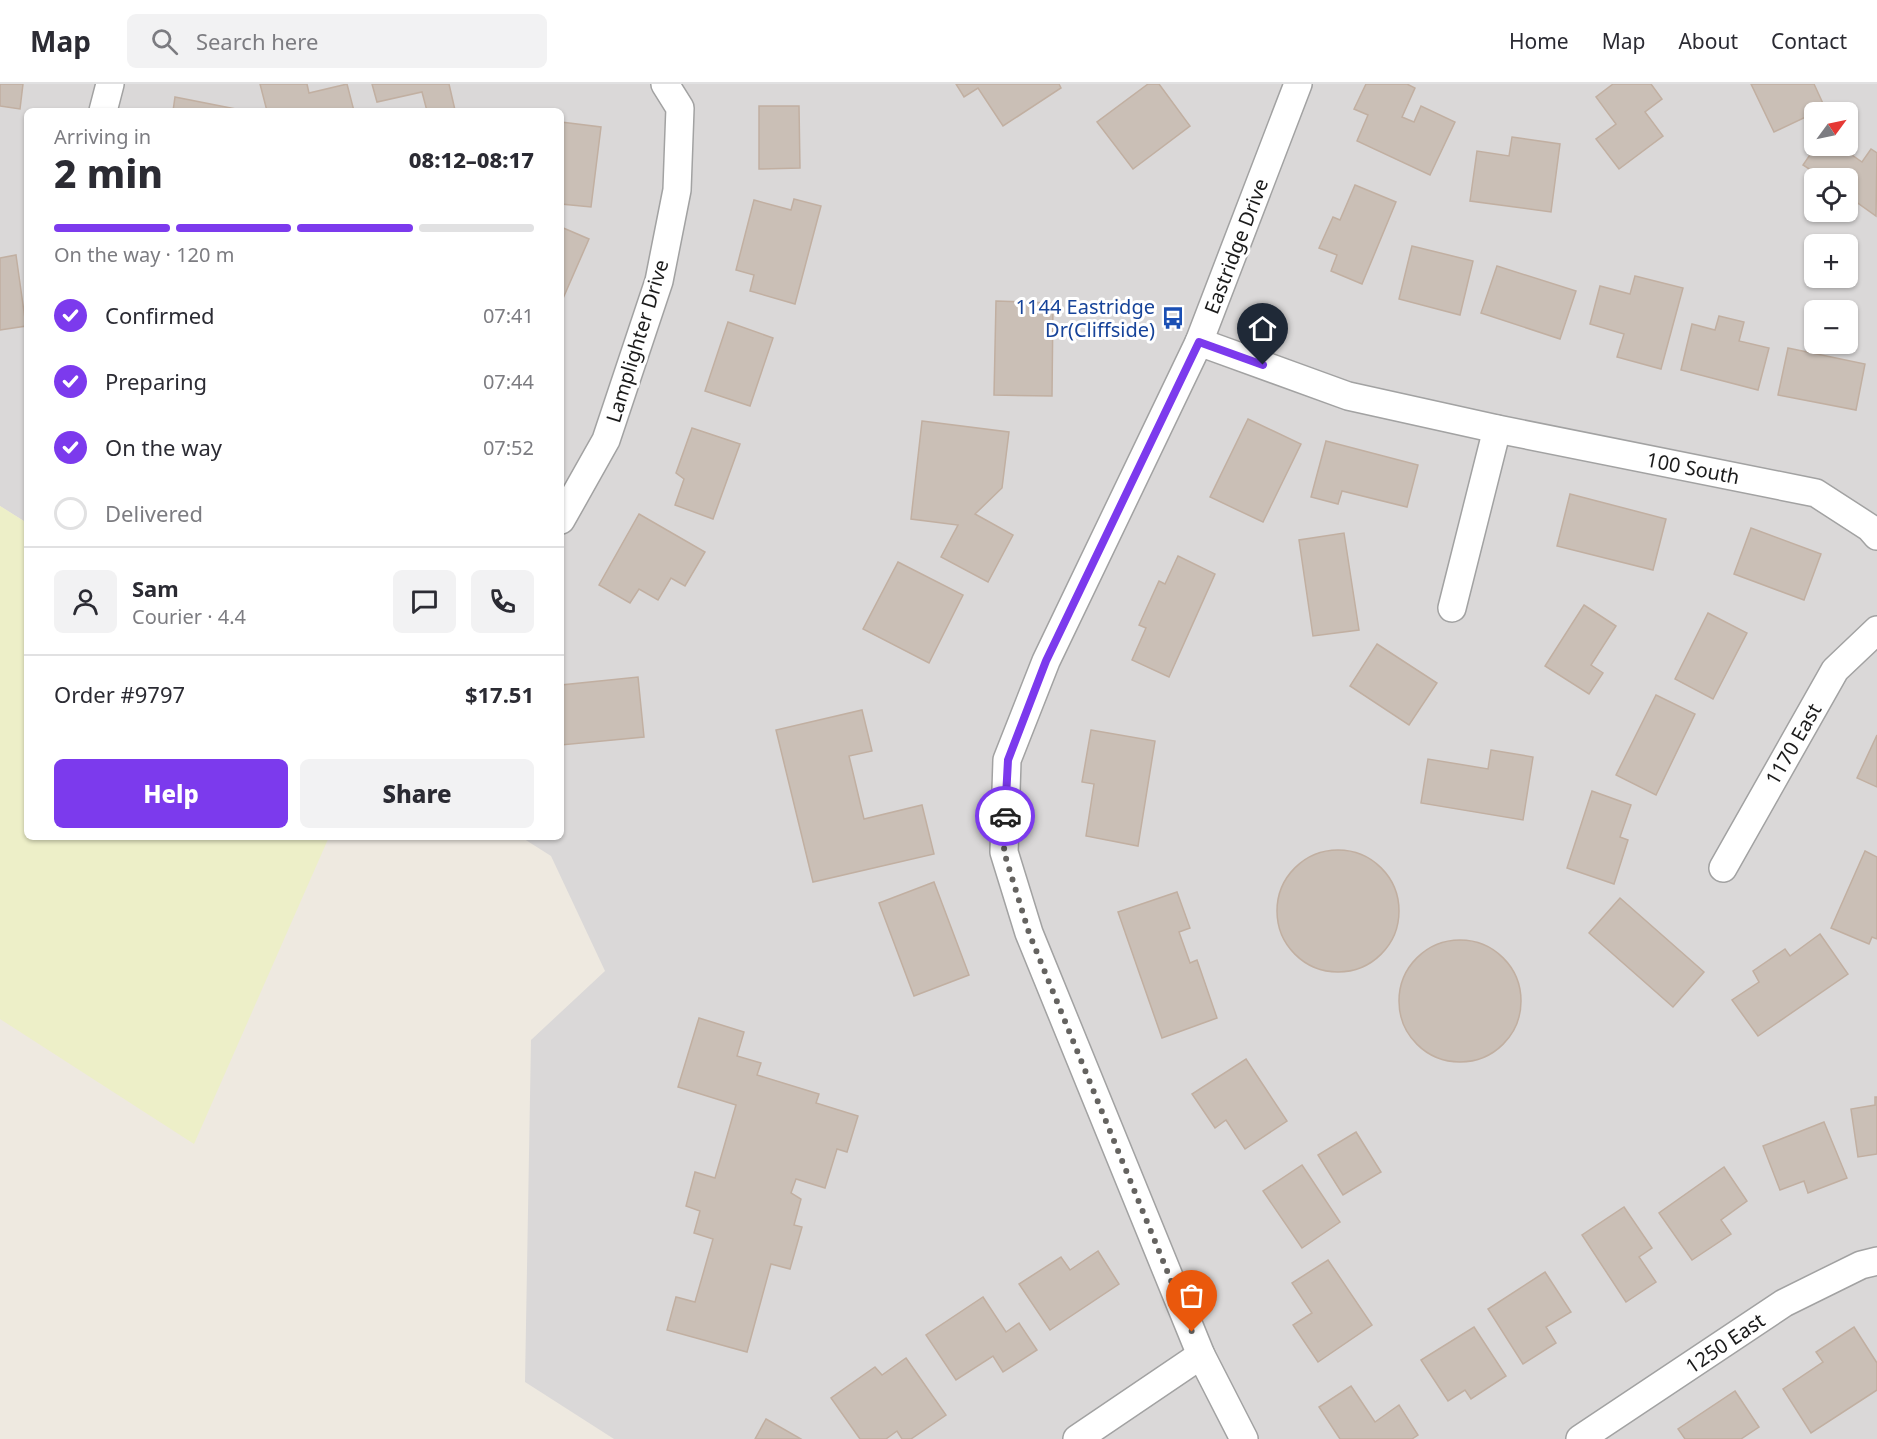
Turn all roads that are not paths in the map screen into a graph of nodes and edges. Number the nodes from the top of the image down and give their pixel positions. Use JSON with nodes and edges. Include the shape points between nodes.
{"nodes":[{"id":1,"x":110,"y":84,"type":"edge"},
{"id":2,"x":665,"y":84,"type":"edge"},
{"id":3,"x":1298,"y":84,"type":"edge"},
{"id":4,"x":104,"y":108,"type":"edge"},
{"id":5,"x":1199,"y":342,"type":"junction"},
{"id":6,"x":1497,"y":429,"type":"junction"},
{"id":7,"x":564,"y":515,"type":"edge"},
{"id":8,"x":1877,"y":536,"type":"edge"},
{"id":9,"x":1452,"y":608,"type":"dead end"},
{"id":10,"x":1877,"y":630,"type":"edge"},
{"id":11,"x":1723,"y":868,"type":"dead end"},
{"id":12,"x":1877,"y":1261,"type":"edge"},
{"id":13,"x":1201,"y":1355,"type":"junction"},
{"id":14,"x":1077,"y":1439,"type":"edge"},
{"id":15,"x":1244,"y":1439,"type":"edge"},
{"id":16,"x":1580,"y":1439,"type":"edge"}],
"edges":[{"from":1,"to":4,"type":"street"},
{"from":2,"to":7,"type":"street","name":"Lamplighter Drive","via":[[680,108],[677,190],[659,281],[606,440]]},
{"from":3,"to":5,"type":"street","name":"Eastridge Drive"},
{"from":5,"to":6,"type":"street","name":"100 South","via":[[1348,396]]},
{"from":5,"to":13,"type":"street","name":"Eastridge Drive","via":[[1046,661],[1008,760],[1004,852],[1029,933]]},
{"from":6,"to":8,"type":"street","name":"100 South","via":[[1816,493]]},
{"from":6,"to":9,"type":"street"},
{"from":10,"to":11,"type":"street","name":"1170 East","via":[[1835,670]]},
{"from":12,"to":16,"type":"street","name":"1250 East","via":[[1784,1303]]},
{"from":13,"to":14,"type":"street"},
{"from":13,"to":15,"type":"street","name":"Eastridge Drive"}]}
